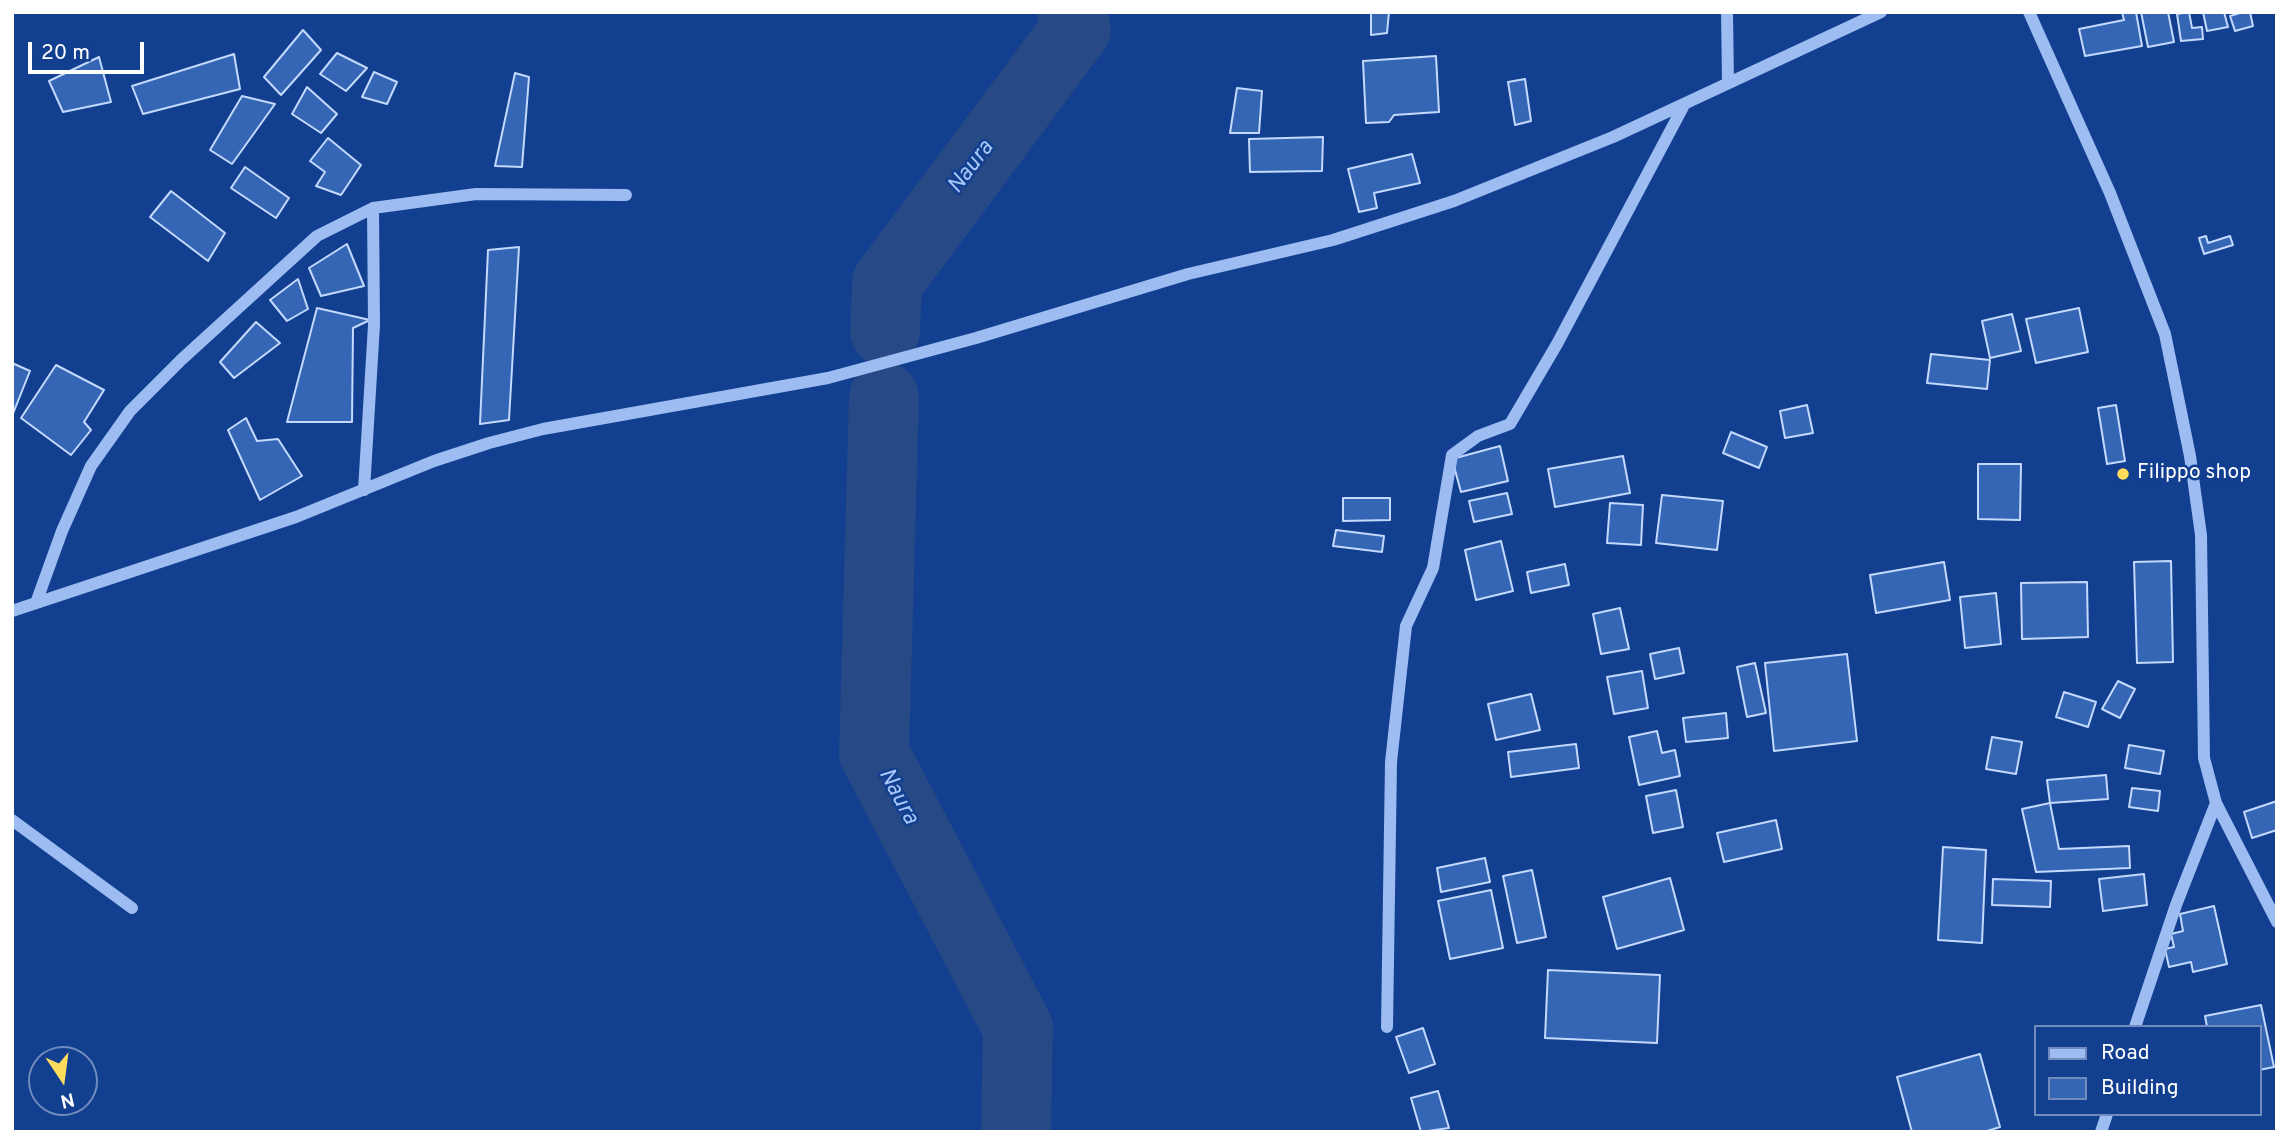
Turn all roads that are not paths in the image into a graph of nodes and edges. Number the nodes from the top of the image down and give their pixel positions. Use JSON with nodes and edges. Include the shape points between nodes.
{"nodes":[{"id":1,"x":1727,"y":12,"type":"edge"},
{"id":2,"x":1881,"y":12,"type":"edge"},
{"id":3,"x":2029,"y":12,"type":"edge"},
{"id":4,"x":1728,"y":83,"type":"junction"},
{"id":5,"x":1683,"y":107,"type":"junction"},
{"id":6,"x":626,"y":195,"type":"dead end"},
{"id":7,"x":373,"y":208,"type":"junction"},
{"id":8,"x":364,"y":490,"type":"junction"},
{"id":9,"x":36,"y":603,"type":"junction"},
{"id":10,"x":12,"y":611,"type":"edge"},
{"id":11,"x":2216,"y":803,"type":"junction"},
{"id":12,"x":12,"y":820,"type":"edge"},
{"id":13,"x":132,"y":908,"type":"dead end"},
{"id":14,"x":2277,"y":922,"type":"edge"},
{"id":15,"x":2136,"y":1025,"type":"edge"},
{"id":16,"x":1387,"y":1027,"type":"dead end"}],
"edges":[{"from":1,"to":4,"type":"street"},
{"from":2,"to":4,"type":"street"},
{"from":3,"to":11,"type":"street","via":[[2110,193],[2165,334],[2201,535],[2204,758]]},
{"from":4,"to":5,"type":"street"},
{"from":5,"to":8,"type":"street","via":[[1454,201],[1333,240],[1188,274],[828,378],[489,443]]},
{"from":5,"to":16,"type":"street","via":[[1558,344],[1510,424],[1478,436],[1452,455],[1433,568],[1406,626],[1391,762]]},
{"from":6,"to":7,"type":"street","via":[[476,194]]},
{"from":7,"to":8,"type":"street","via":[[374,325]]},
{"from":7,"to":9,"type":"street","via":[[317,236],[130,411],[91,466]]},
{"from":8,"to":9,"type":"street"},
{"from":9,"to":10,"type":"street"},
{"from":11,"to":14,"type":"street"},
{"from":11,"to":15,"type":"street"},
{"from":12,"to":13,"type":"street"}]}
